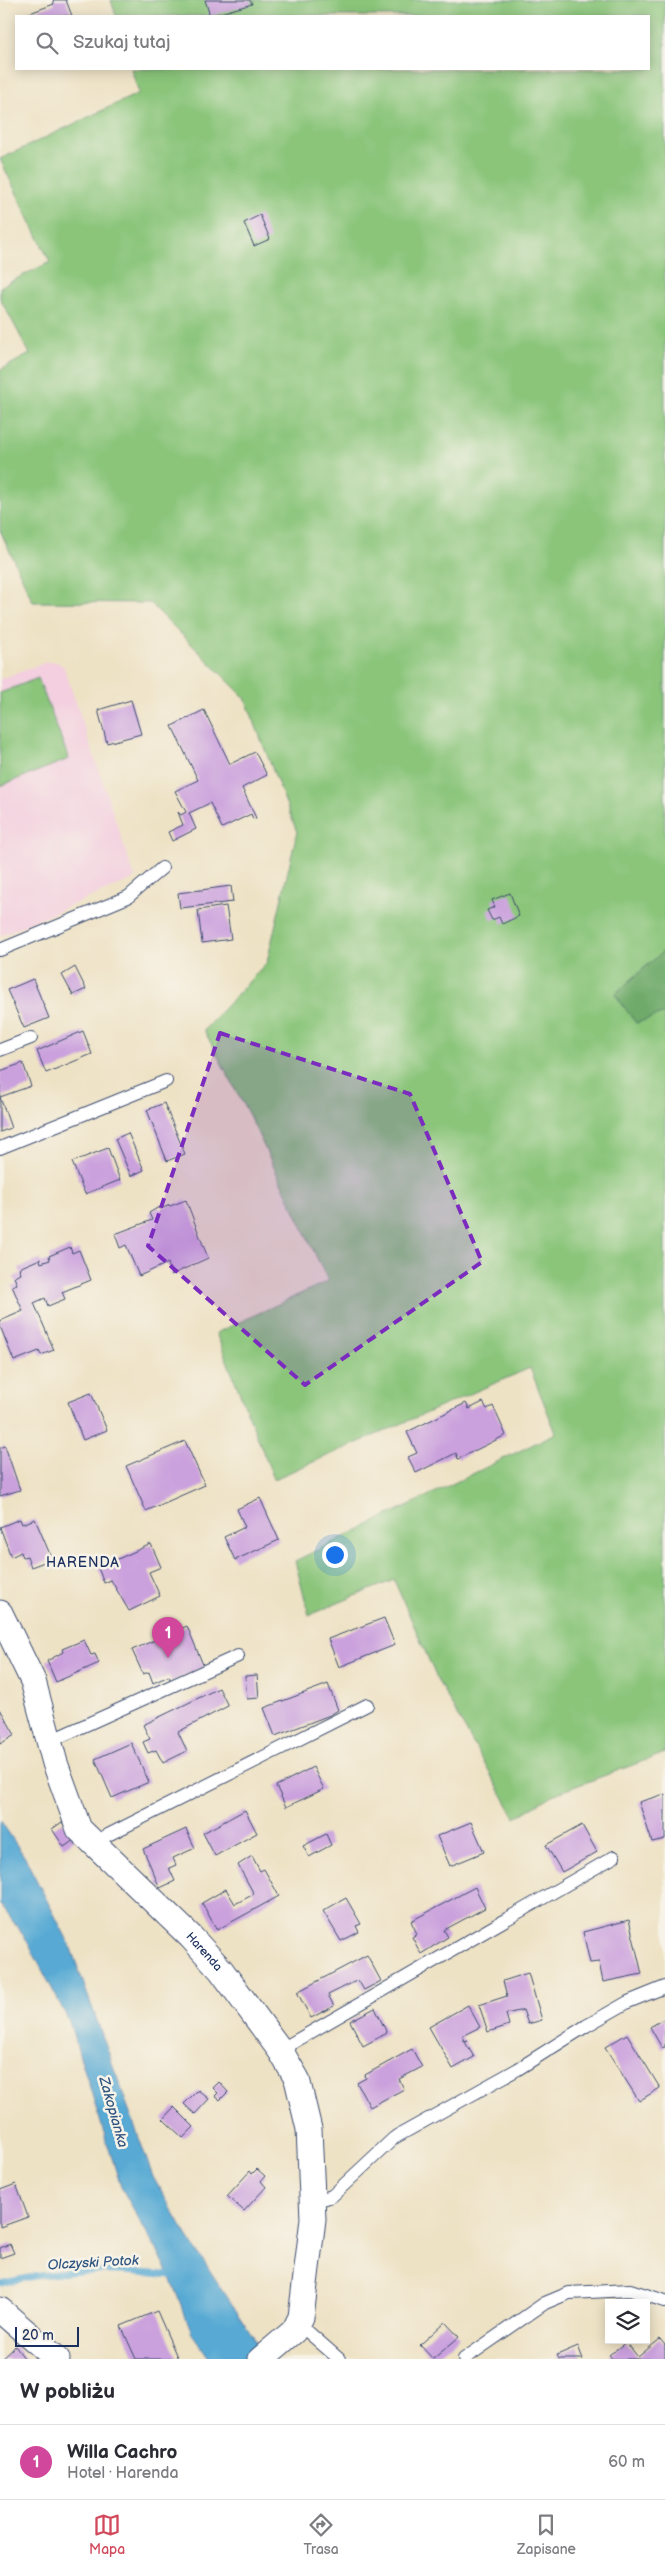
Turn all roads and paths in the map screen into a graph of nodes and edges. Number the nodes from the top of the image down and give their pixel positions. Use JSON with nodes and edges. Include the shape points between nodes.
{"nodes":[{"id":1,"x":162,"y":868,"type":"dead end"},
{"id":2,"x":0,"y":950,"type":"edge"},
{"id":3,"x":31,"y":1038,"type":"dead end"},
{"id":4,"x":0,"y":1050,"type":"edge"},
{"id":5,"x":166,"y":1081,"type":"dead end"},
{"id":6,"x":0,"y":1148,"type":"edge"},
{"id":7,"x":0,"y":1613,"type":"edge"},
{"id":8,"x":238,"y":1656,"type":"dead end"},
{"id":9,"x":367,"y":1705,"type":"dead end"},
{"id":10,"x":50,"y":1741,"type":"junction"},
{"id":11,"x":92,"y":1843,"type":"junction"},
{"id":12,"x":614,"y":1856,"type":"dead end"},
{"id":13,"x":665,"y":1987,"type":"edge"},
{"id":14,"x":280,"y":2050,"type":"junction"},
{"id":15,"x":313,"y":2202,"type":"junction"},
{"id":16,"x":665,"y":2302,"type":"edge"},
{"id":17,"x":0,"y":2310,"type":"edge"},
{"id":18,"x":292,"y":2332,"type":"junction"},
{"id":19,"x":57,"y":2359,"type":"edge"},
{"id":20,"x":261,"y":2359,"type":"edge"},
{"id":21,"x":339,"y":2359,"type":"edge"},
{"id":22,"x":464,"y":2359,"type":"edge"}],
"edges":[{"from":1,"to":2,"type":"lane","via":[[128,897]]},
{"from":3,"to":4,"type":"lane"},
{"from":5,"to":6,"type":"lane"},
{"from":7,"to":10,"type":"street","name":"Harenda","via":[[31,1676]]},
{"from":8,"to":10,"type":"lane"},
{"from":9,"to":11,"type":"lane"},
{"from":10,"to":11,"type":"street","name":"Harenda","via":[[75,1822]]},
{"from":11,"to":14,"type":"street","name":"Harenda","via":[[214,1962]]},
{"from":12,"to":14,"type":"lane"},
{"from":13,"to":15,"type":"lane","via":[[628,2002],[518,2069],[394,2138],[332,2196]]},
{"from":14,"to":15,"type":"street","name":"Harenda","via":[[297,2078],[306,2108]]},
{"from":15,"to":18,"type":"street","name":"Harenda","via":[[311,2239]]},
{"from":16,"to":22,"type":"lane","via":[[630,2290],[569,2294],[545,2303]]},
{"from":17,"to":19,"type":"street"},
{"from":18,"to":20,"type":"street"},
{"from":18,"to":21,"type":"lane"}]}
